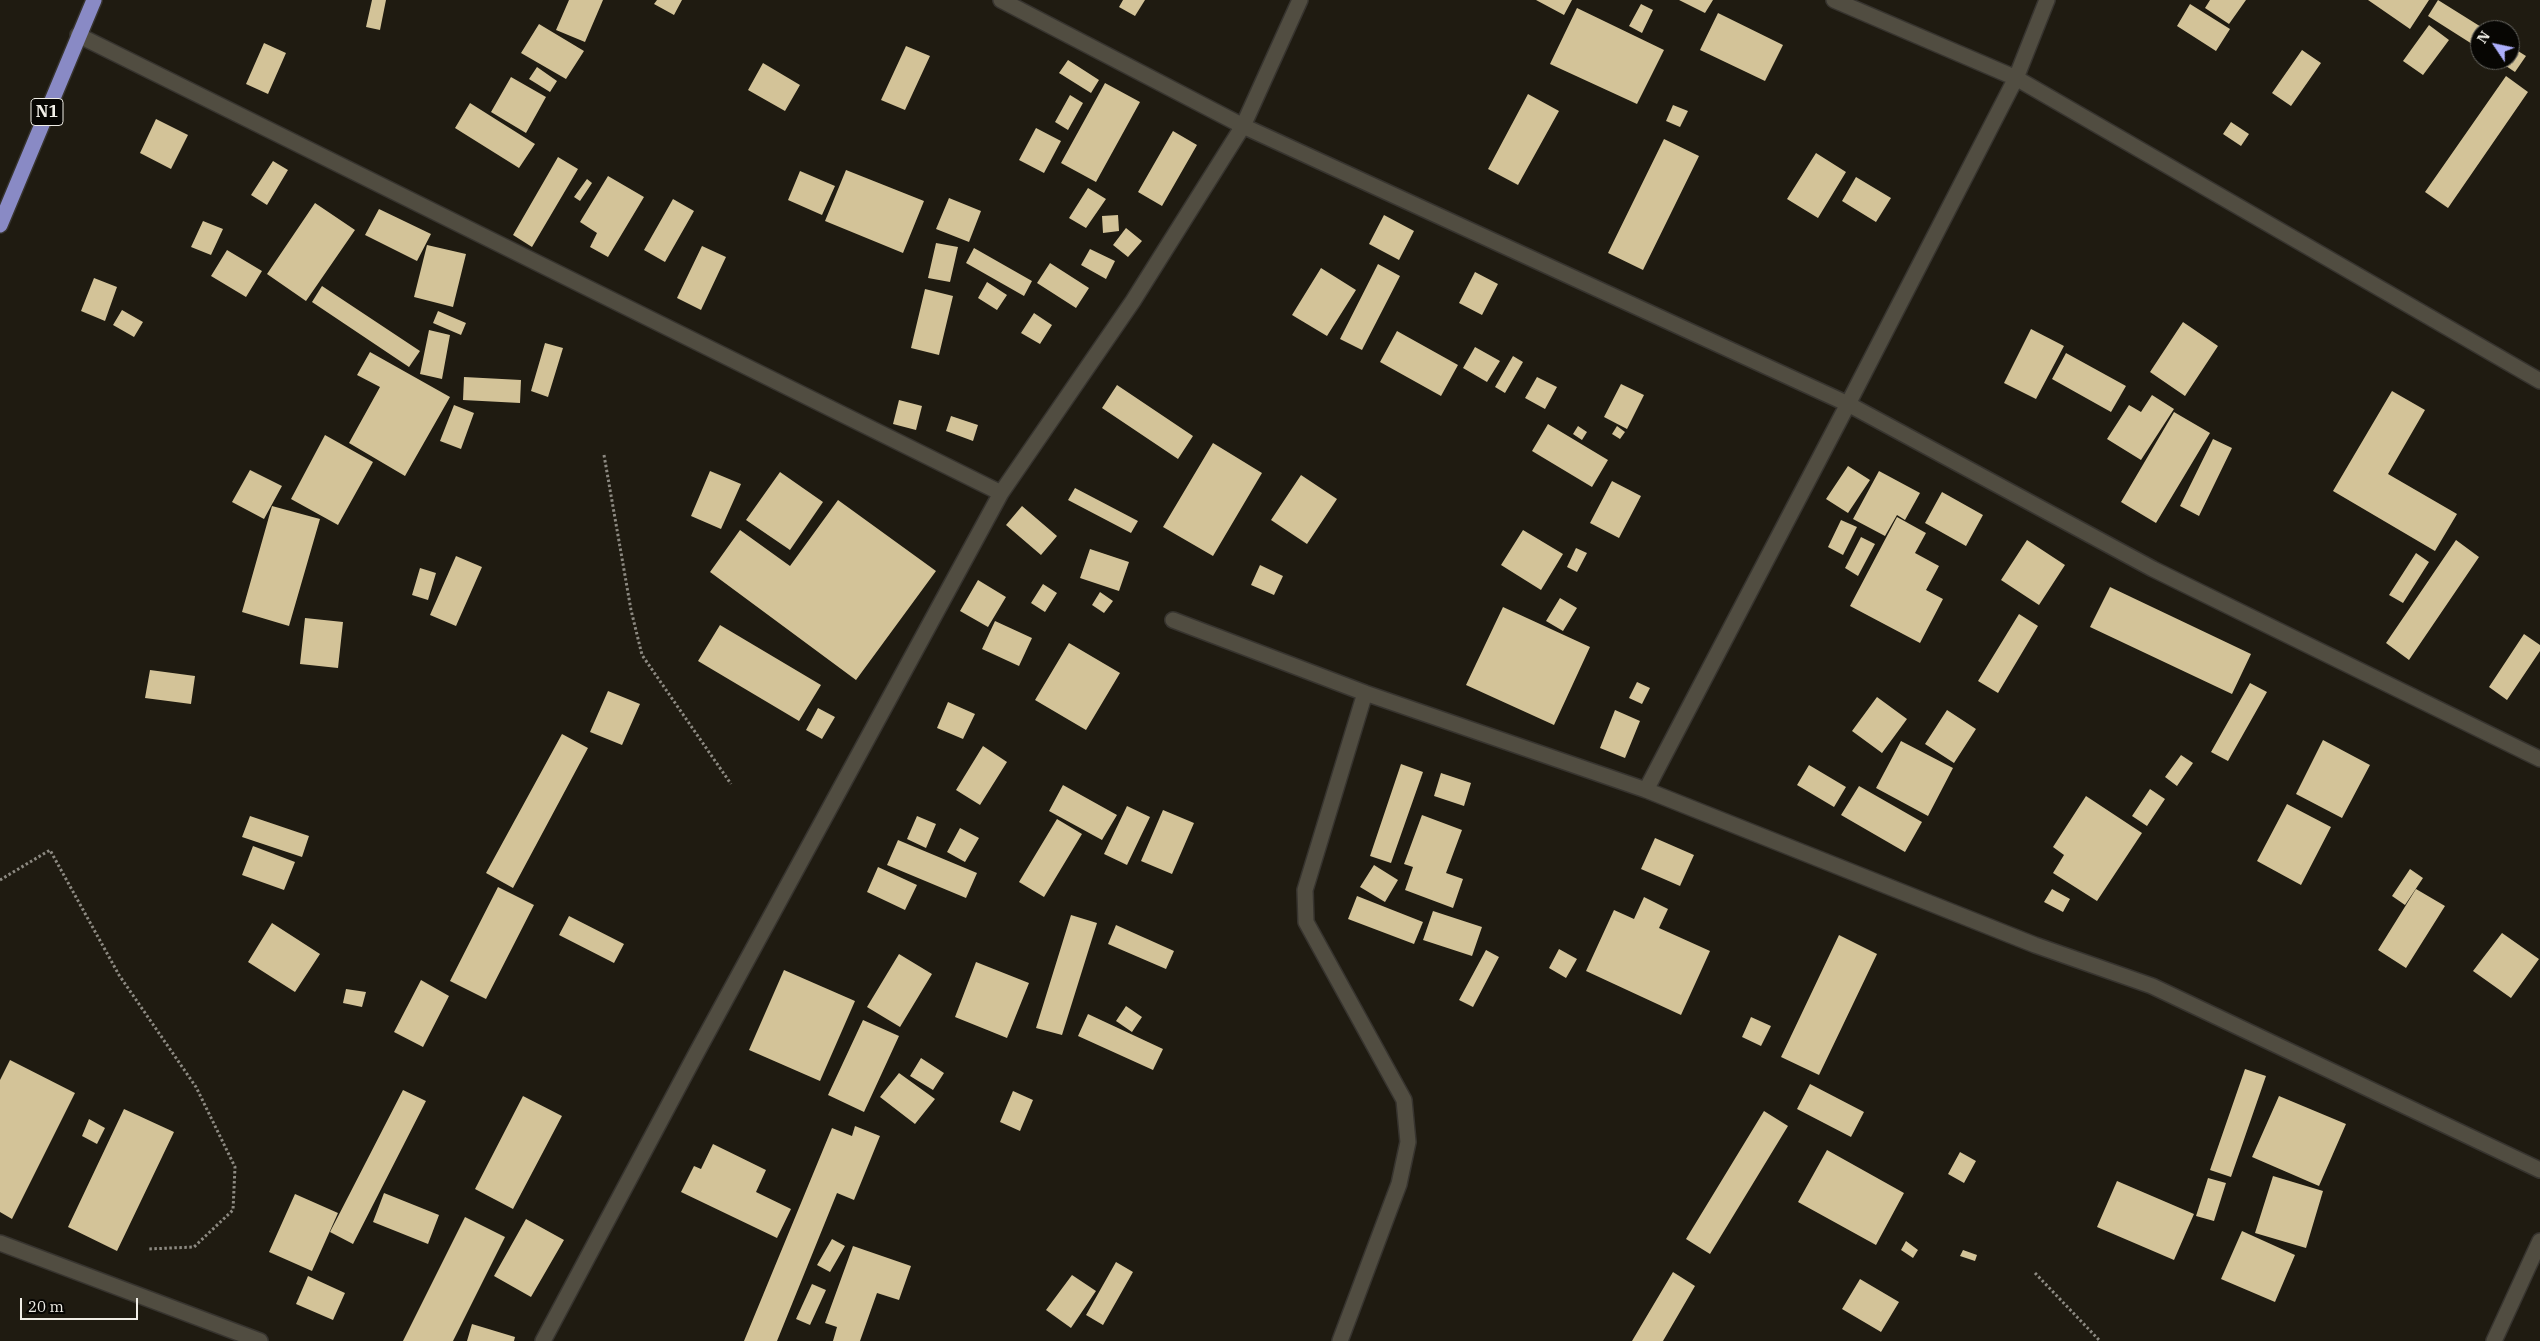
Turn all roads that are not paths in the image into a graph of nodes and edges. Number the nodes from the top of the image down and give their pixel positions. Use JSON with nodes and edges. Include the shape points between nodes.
{"nodes":[{"id":1,"x":94,"y":0,"type":"edge"},
{"id":2,"x":1001,"y":0,"type":"edge"},
{"id":3,"x":1300,"y":0,"type":"edge"},
{"id":4,"x":1834,"y":0,"type":"edge"},
{"id":5,"x":2047,"y":0,"type":"edge"},
{"id":6,"x":1025,"y":6,"type":"edge"},
{"id":7,"x":78,"y":35,"type":"junction"},
{"id":8,"x":2016,"y":78,"type":"junction"},
{"id":9,"x":1243,"y":126,"type":"junction"},
{"id":10,"x":0,"y":225,"type":"edge"},
{"id":11,"x":2540,"y":381,"type":"edge"},
{"id":12,"x":1848,"y":404,"type":"junction"},
{"id":13,"x":1001,"y":493,"type":"junction"},
{"id":14,"x":1173,"y":620,"type":"dead end"},
{"id":15,"x":1365,"y":693,"type":"junction"},
{"id":16,"x":2540,"y":759,"type":"edge"},
{"id":17,"x":1646,"y":790,"type":"junction"},
{"id":18,"x":2540,"y":1170,"type":"edge"},
{"id":19,"x":2540,"y":1241,"type":"edge"},
{"id":20,"x":0,"y":1243,"type":"edge"},
{"id":21,"x":260,"y":1341,"type":"edge"},
{"id":22,"x":543,"y":1341,"type":"edge"},
{"id":23,"x":1340,"y":1341,"type":"edge"},
{"id":24,"x":2494,"y":1341,"type":"edge"}],
"edges":[{"from":1,"to":7,"type":"highway","number":"N1"},
{"from":2,"to":6,"type":"street"},
{"from":3,"to":9,"type":"street"},
{"from":4,"to":8,"type":"street"},
{"from":5,"to":8,"type":"street"},
{"from":6,"to":9,"type":"street"},
{"from":7,"to":10,"type":"highway","number":"N1"},
{"from":7,"to":13,"type":"street"},
{"from":8,"to":11,"type":"street"},
{"from":8,"to":12,"type":"street"},
{"from":9,"to":12,"type":"street"},
{"from":9,"to":13,"type":"street","via":[[1133,301]]},
{"from":12,"to":16,"type":"street","via":[[2153,570]]},
{"from":12,"to":17,"type":"street"},
{"from":13,"to":22,"type":"street"},
{"from":14,"to":15,"type":"street"},
{"from":15,"to":17,"type":"street"},
{"from":15,"to":23,"type":"street","via":[[1305,890],[1306,922],[1404,1100],[1408,1142],[1399,1184]]},
{"from":17,"to":18,"type":"street","via":[[2035,945],[2152,986]]},
{"from":19,"to":24,"type":"street"},
{"from":20,"to":21,"type":"street"}]}
